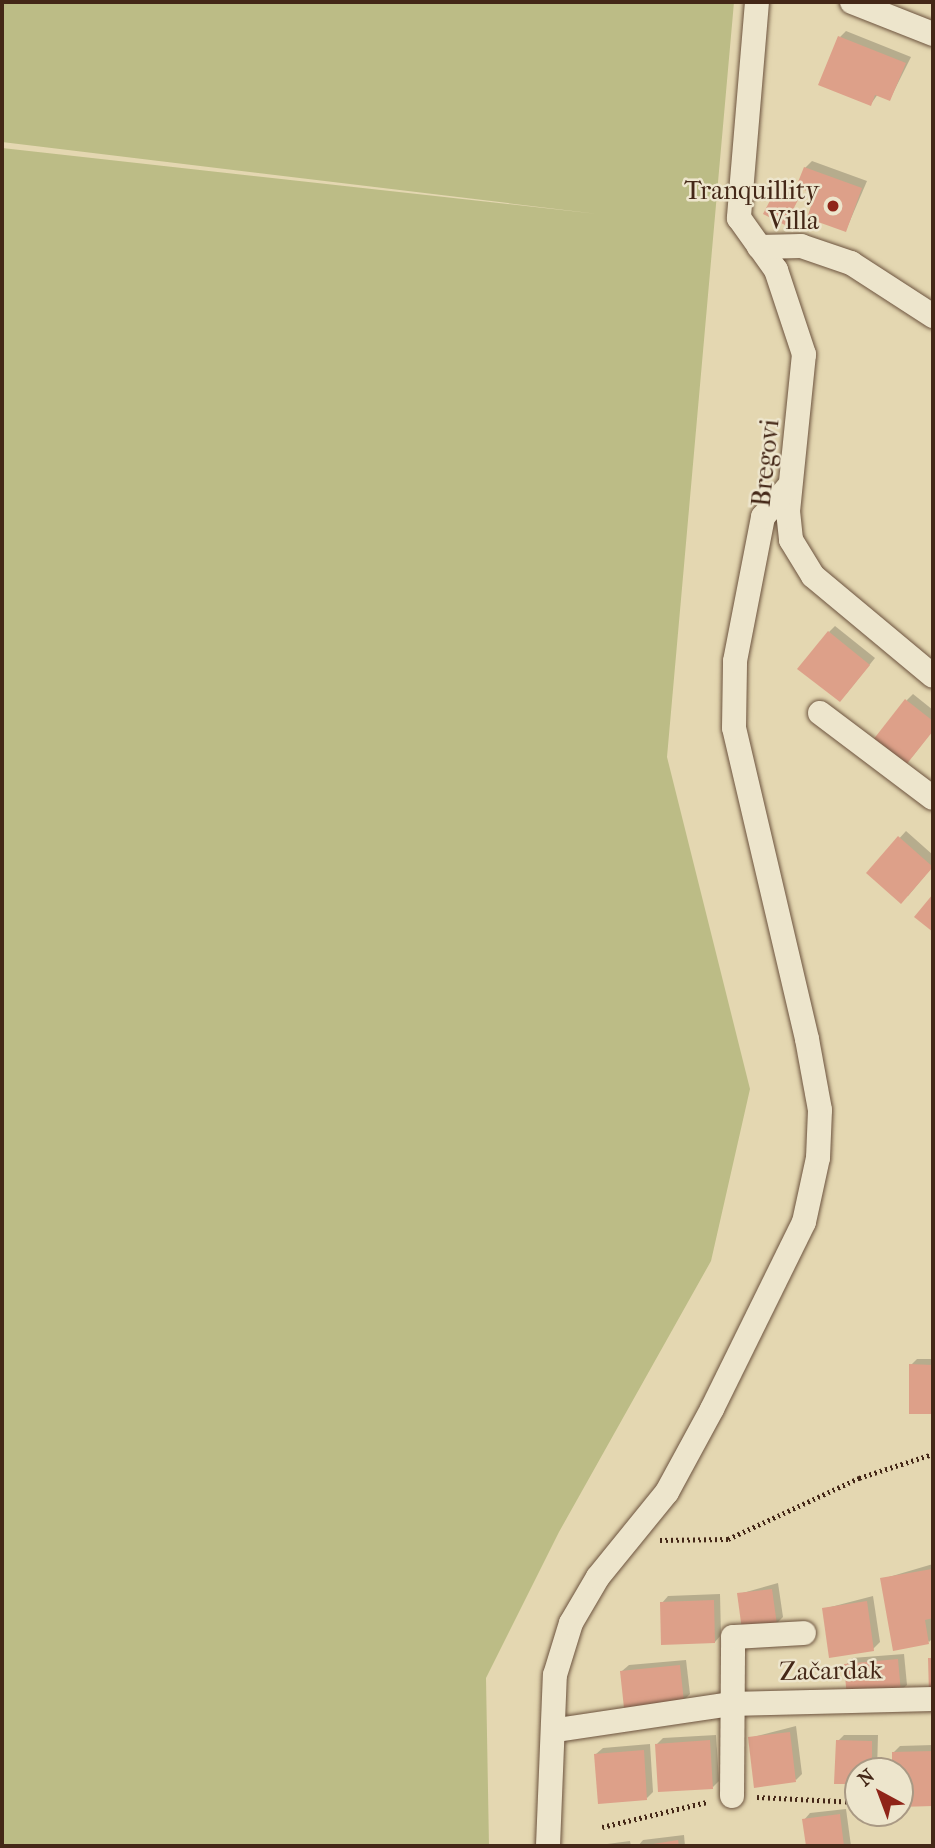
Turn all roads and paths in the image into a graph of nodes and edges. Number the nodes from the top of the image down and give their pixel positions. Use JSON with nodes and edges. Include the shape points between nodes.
{"nodes":[{"id":1,"x":757,"y":2,"type":"edge"},
{"id":2,"x":852,"y":2,"type":"edge"},
{"id":3,"x":933,"y":34,"type":"edge"},
{"id":4,"x":759,"y":247,"type":"junction"},
{"id":5,"x":933,"y":316,"type":"edge"},
{"id":6,"x":790,"y":485,"type":"junction"},
{"id":7,"x":933,"y":676,"type":"edge"},
{"id":8,"x":820,"y":713,"type":"dead end"},
{"id":9,"x":933,"y":798,"type":"edge"},
{"id":10,"x":933,"y":1454,"type":"edge"},
{"id":11,"x":628,"y":1545,"type":"junction"},
{"id":12,"x":803,"y":1633,"type":"dead end"},
{"id":13,"x":933,"y":1699,"type":"edge"},
{"id":14,"x":730,"y":1704,"type":"junction"},
{"id":15,"x":556,"y":1730,"type":"junction"},
{"id":16,"x":732,"y":1796,"type":"dead end"},
{"id":17,"x":548,"y":1846,"type":"edge"}],
"edges":[{"from":1,"to":4,"type":"street","name":"Bregovi","via":[[739,218]]},
{"from":2,"to":3,"type":"street"},
{"from":4,"to":5,"type":"street","via":[[801,246],[851,263]]},
{"from":4,"to":6,"type":"street","name":"Bregovi","via":[[788,297],[804,354]]},
{"from":6,"to":7,"type":"street","name":"Bregovi","via":[[798,557]]},
{"from":6,"to":11,"type":"street","via":[[763,517],[734,661],[734,728],[807,1039],[820,1110],[818,1158],[804,1222],[667,1492]]},
{"from":8,"to":9,"type":"street"},
{"from":10,"to":11,"type":"path","via":[[859,1478],[728,1539]]},
{"from":11,"to":15,"type":"street","via":[[598,1577],[571,1623],[555,1675]]},
{"from":12,"to":14,"type":"street","name":"Začardak","via":[[733,1637]]},
{"from":13,"to":14,"type":"street","name":"Začardak"},
{"from":14,"to":15,"type":"street","name":"Začardak"},
{"from":14,"to":16,"type":"street","name":"Začardak"},
{"from":15,"to":17,"type":"street"}]}
